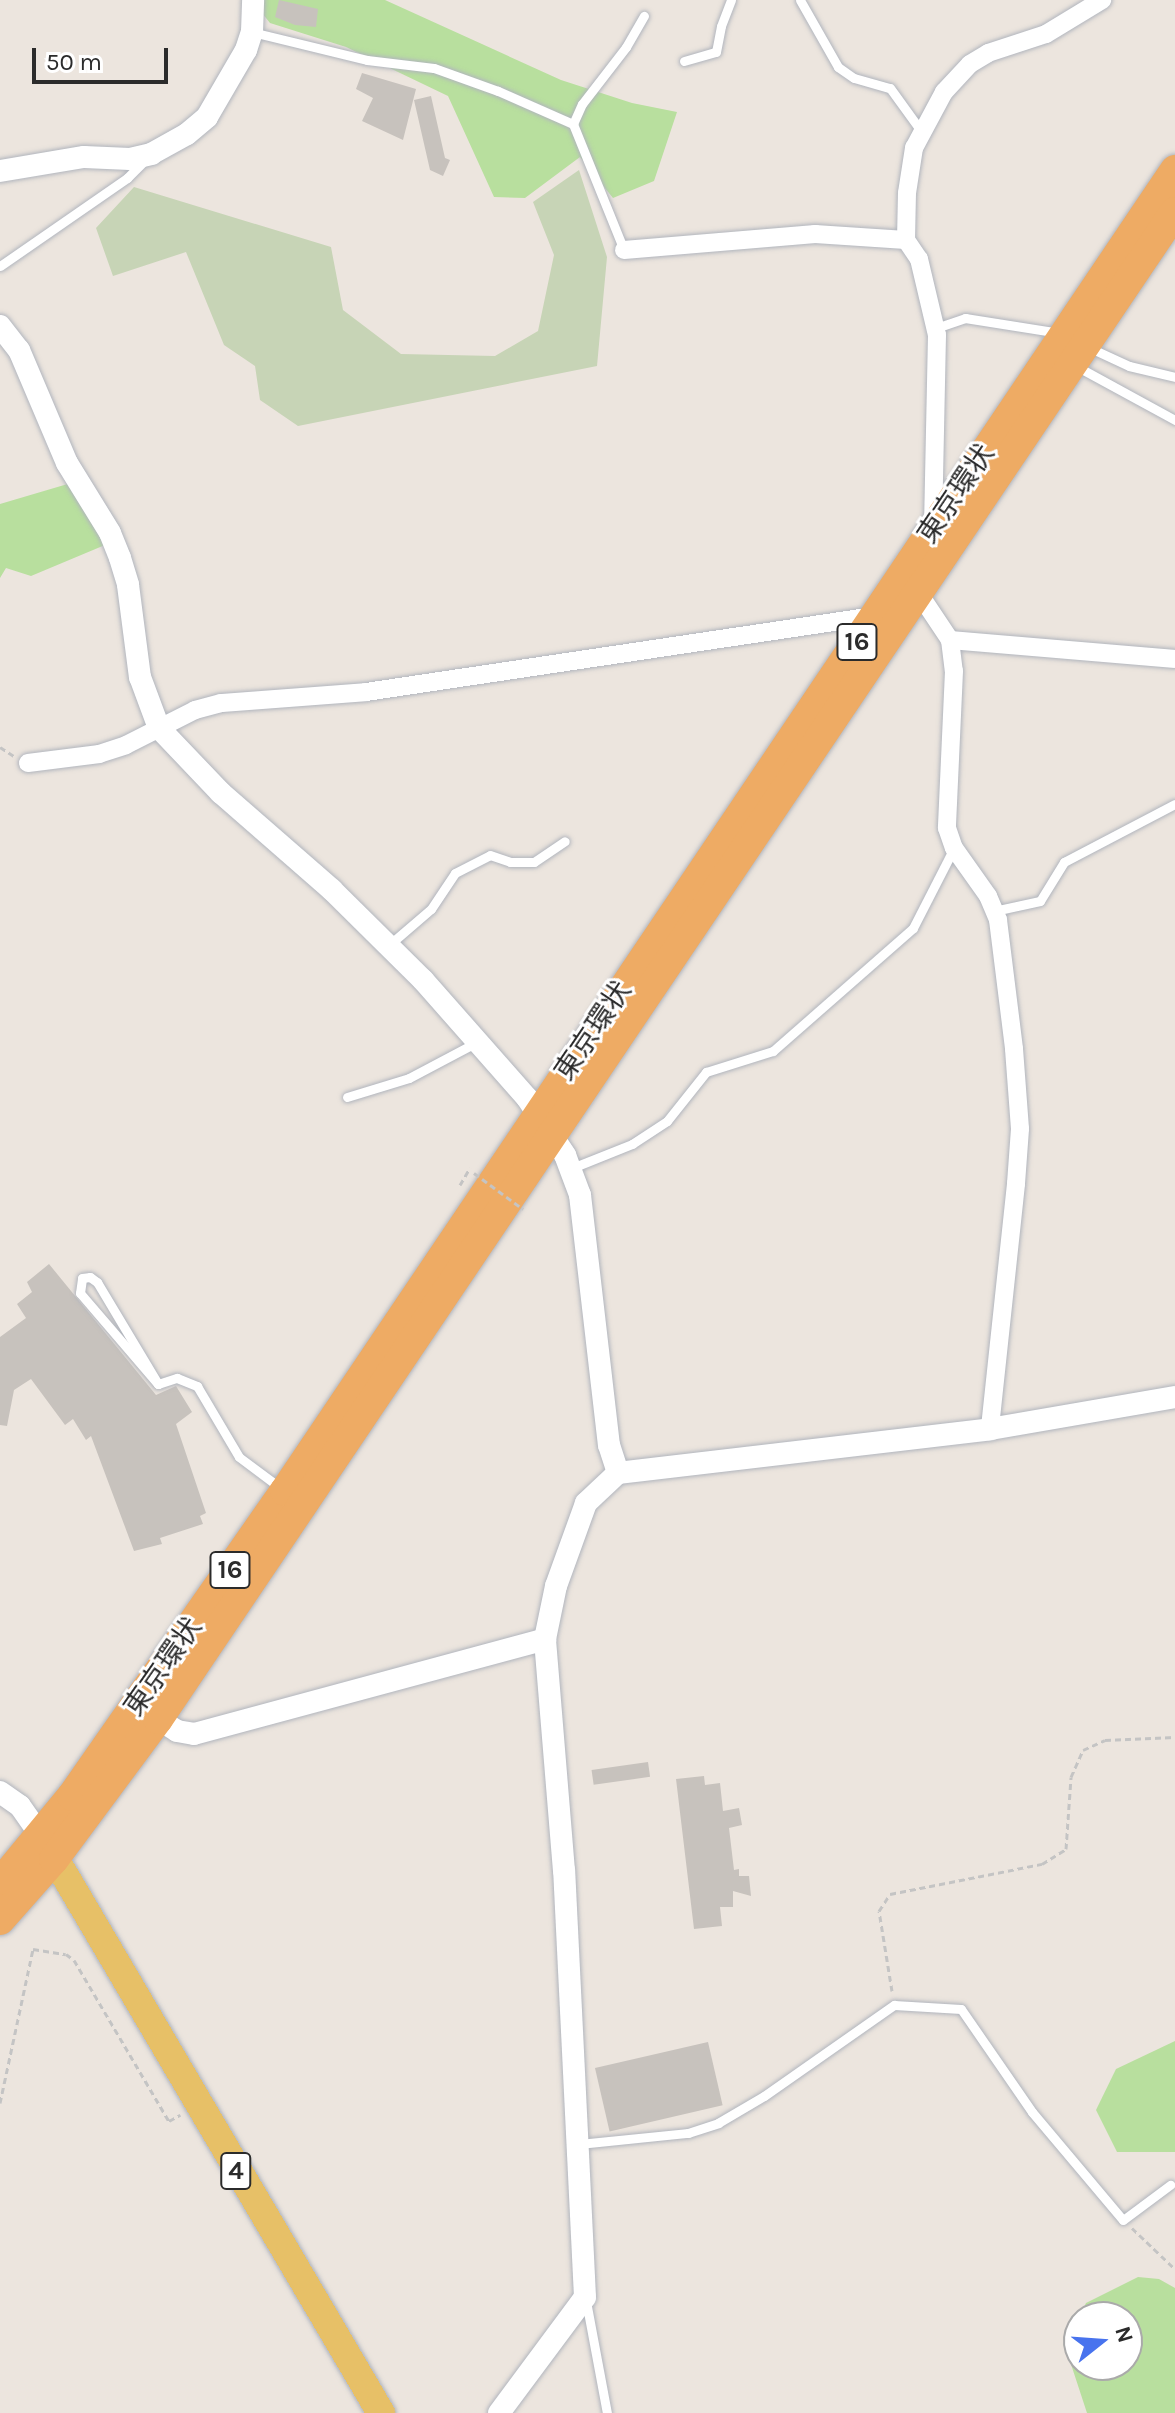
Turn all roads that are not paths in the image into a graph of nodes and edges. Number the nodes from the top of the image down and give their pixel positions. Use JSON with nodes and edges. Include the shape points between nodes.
{"nodes":[{"id":1,"x":253,"y":0,"type":"edge"},
{"id":2,"x":731,"y":0,"type":"edge"},
{"id":3,"x":800,"y":0,"type":"edge"},
{"id":4,"x":1102,"y":0,"type":"edge"},
{"id":5,"x":644,"y":16,"type":"dead end"},
{"id":6,"x":252,"y":32,"type":"junction"},
{"id":7,"x":684,"y":61,"type":"dead end"},
{"id":8,"x":573,"y":124,"type":"junction"},
{"id":9,"x":921,"y":131,"type":"junction"},
{"id":10,"x":151,"y":154,"type":"junction"},
{"id":11,"x":1175,"y":170,"type":"edge"},
{"id":12,"x":0,"y":171,"type":"edge"},
{"id":13,"x":1175,"y":212,"type":"edge"},
{"id":14,"x":906,"y":240,"type":"junction"},
{"id":15,"x":624,"y":250,"type":"joint"},
{"id":16,"x":0,"y":266,"type":"edge"},
{"id":17,"x":0,"y":326,"type":"edge"},
{"id":18,"x":936,"y":328,"type":"junction"},
{"id":19,"x":1074,"y":348,"type":"junction"},
{"id":20,"x":1175,"y":377,"type":"edge"},
{"id":21,"x":1175,"y":420,"type":"edge"},
{"id":22,"x":933,"y":526,"type":"junction"},
{"id":23,"x":918,"y":592,"type":"junction"},
{"id":24,"x":874,"y":616,"type":"junction"},
{"id":25,"x":950,"y":640,"type":"junction"},
{"id":26,"x":1175,"y":659,"type":"edge"},
{"id":27,"x":159,"y":728,"type":"junction"},
{"id":28,"x":28,"y":763,"type":"dead end"},
{"id":29,"x":1175,"y":804,"type":"edge"},
{"id":30,"x":565,"y":841,"type":"dead end"},
{"id":31,"x":954,"y":848,"type":"junction"},
{"id":32,"x":994,"y":911,"type":"junction"},
{"id":33,"x":389,"y":945,"type":"junction"},
{"id":34,"x":479,"y":1040,"type":"junction"},
{"id":35,"x":347,"y":1097,"type":"dead end"},
{"id":36,"x":546,"y":1125,"type":"junction"},
{"id":37,"x":571,"y":1168,"type":"junction"},
{"id":38,"x":158,"y":1384,"type":"junction"},
{"id":39,"x":1175,"y":1397,"type":"edge"},
{"id":40,"x":990,"y":1429,"type":"junction"},
{"id":41,"x":618,"y":1473,"type":"junction"},
{"id":42,"x":285,"y":1491,"type":"junction"},
{"id":43,"x":545,"y":1639,"type":"junction"},
{"id":44,"x":158,"y":1719,"type":"junction"},
{"id":45,"x":0,"y":1792,"type":"edge"},
{"id":46,"x":48,"y":1847,"type":"junction"},
{"id":47,"x":0,"y":1883,"type":"edge"},
{"id":48,"x":0,"y":1920,"type":"edge"},
{"id":49,"x":579,"y":2144,"type":"junction"},
{"id":50,"x":1170,"y":2185,"type":"dead end"},
{"id":51,"x":585,"y":2297,"type":"junction"},
{"id":52,"x":381,"y":2413,"type":"edge"},
{"id":53,"x":499,"y":2413,"type":"edge"},
{"id":54,"x":607,"y":2413,"type":"edge"}],
"edges":[{"from":1,"to":6,"type":"street"},
{"from":2,"to":7,"type":"lane","via":[[716,52]]},
{"from":3,"to":9,"type":"lane","via":[[838,67],[854,78],[890,88]]},
{"from":4,"to":9,"type":"street","via":[[1046,34],[970,64],[944,92]]},
{"from":5,"to":8,"type":"lane"},
{"from":6,"to":8,"type":"lane","via":[[367,60],[434,68]]},
{"from":6,"to":10,"type":"street","via":[[207,117]]},
{"from":8,"to":15,"type":"lane"},
{"from":9,"to":14,"type":"street","via":[[907,193]]},
{"from":10,"to":12,"type":"street","via":[[130,159],[84,157]]},
{"from":10,"to":16,"type":"lane","via":[[127,178]]},
{"from":11,"to":19,"type":"highway","name":"東京環状","number":"16"},
{"from":13,"to":19,"type":"highway","name":"東京環状","number":"16"},
{"from":14,"to":15,"type":"street","via":[[815,234]]},
{"from":14,"to":18,"type":"street","via":[[919,259]]},
{"from":17,"to":27,"type":"street","via":[[19,350],[67,463],[120,558],[140,677]]},
{"from":18,"to":19,"type":"lane","via":[[965,318]]},
{"from":18,"to":22,"type":"street"},
{"from":19,"to":20,"type":"lane"},
{"from":19,"to":21,"type":"lane"},
{"from":19,"to":22,"type":"highway","name":"東京環状","number":"16"},
{"from":19,"to":23,"type":"highway","name":"東京環状","number":"16"},
{"from":22,"to":24,"type":"highway","name":"東京環状","number":"16"},
{"from":23,"to":25,"type":"street"},
{"from":23,"to":36,"type":"highway","name":"東京環状","number":"16"},
{"from":24,"to":27,"type":"street","via":[[366,692],[221,703]]},
{"from":24,"to":36,"type":"highway","name":"東京環状","number":"16"},
{"from":25,"to":26,"type":"street"},
{"from":25,"to":31,"type":"street","via":[[954,671],[945,808]]},
{"from":27,"to":28,"type":"street","via":[[99,754]]},
{"from":27,"to":33,"type":"street","via":[[221,793]]},
{"from":29,"to":32,"type":"lane","via":[[1064,862],[1040,901]]},
{"from":30,"to":33,"type":"lane","via":[[534,862],[490,855],[455,873],[431,909]]},
{"from":31,"to":32,"type":"street"},
{"from":31,"to":37,"type":"lane","via":[[913,928],[773,1051],[706,1072],[667,1121],[632,1144]]},
{"from":32,"to":40,"type":"street","via":[[1007,975],[1020,1129]]},
{"from":33,"to":34,"type":"street"},
{"from":34,"to":35,"type":"lane","via":[[409,1078]]},
{"from":34,"to":36,"type":"street"},
{"from":36,"to":37,"type":"street"},
{"from":36,"to":42,"type":"highway","name":"東京環状","number":"16"},
{"from":36,"to":44,"type":"highway","name":"東京環状","number":"16"},
{"from":37,"to":41,"type":"street","via":[[580,1195],[609,1445]]},
{"from":38,"to":38,"type":"lane","via":[[80,1293],[82,1278],[97,1282]]},
{"from":38,"to":42,"type":"lane","via":[[177,1378],[197,1386],[239,1457]]},
{"from":39,"to":40,"type":"street"},
{"from":40,"to":41,"type":"street"},
{"from":41,"to":43,"type":"street","via":[[586,1503],[561,1572]]},
{"from":42,"to":46,"type":"highway","name":"東京環状","number":"16"},
{"from":43,"to":44,"type":"street","via":[[194,1734]]},
{"from":43,"to":49,"type":"street"},
{"from":44,"to":46,"type":"highway","name":"東京環状","number":"16"},
{"from":45,"to":46,"type":"street","via":[[20,1806]]},
{"from":46,"to":47,"type":"highway","name":"東京環状","number":"16"},
{"from":46,"to":48,"type":"highway","name":"東京環状","number":"16"},
{"from":46,"to":52,"type":"main road","number":"4"},
{"from":49,"to":50,"type":"lane","via":[[688,2133],[718,2123],[894,2005],[961,2009],[1032,2112],[1123,2220]]},
{"from":49,"to":51,"type":"street"},
{"from":51,"to":53,"type":"street"},
{"from":51,"to":54,"type":"lane"}]}
